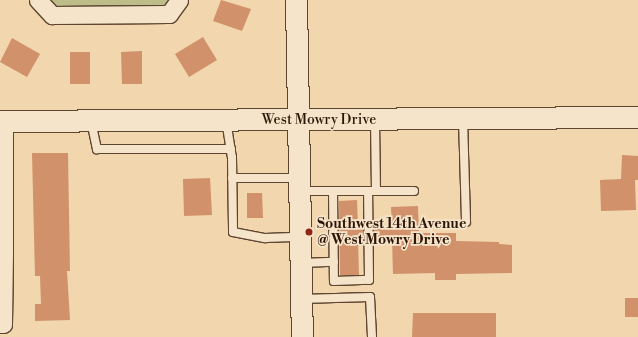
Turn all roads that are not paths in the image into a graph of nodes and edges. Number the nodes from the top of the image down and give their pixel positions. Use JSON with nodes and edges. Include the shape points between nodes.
{"nodes":[{"id":1,"x":38,"y":0,"type":"edge"},
{"id":2,"x":296,"y":0,"type":"edge"},
{"id":3,"x":177,"y":2,"type":"edge"},
{"id":4,"x":638,"y":117,"type":"edge"},
{"id":5,"x":463,"y":118,"type":"junction"},
{"id":6,"x":226,"y":120,"type":"junction"},
{"id":7,"x":298,"y":120,"type":"junction"},
{"id":8,"x":375,"y":120,"type":"junction"},
{"id":9,"x":2,"y":121,"type":"edge"},
{"id":10,"x":91,"y":121,"type":"junction"},
{"id":11,"x":231,"y":149,"type":"junction"},
{"id":12,"x":232,"y":178,"type":"junction"},
{"id":13,"x":300,"y":184,"type":"junction"},
{"id":14,"x":333,"y":191,"type":"junction"},
{"id":15,"x":372,"y":191,"type":"junction"},
{"id":16,"x":414,"y":191,"type":"dead end"},
{"id":17,"x":466,"y":222,"type":"dead end"},
{"id":18,"x":300,"y":238,"type":"junction"},
{"id":19,"x":334,"y":262,"type":"junction"},
{"id":20,"x":300,"y":263,"type":"junction"},
{"id":21,"x":301,"y":299,"type":"junction"},
{"id":22,"x":1,"y":324,"type":"edge"},
{"id":23,"x":302,"y":337,"type":"edge"},
{"id":24,"x":372,"y":337,"type":"edge"}],
"edges":[{"from":1,"to":3,"type":"street","via":[[52,15],[169,14]]},
{"from":2,"to":7,"type":"street"},
{"from":4,"to":5,"type":"street","name":"West Mowry Drive"},
{"from":5,"to":8,"type":"street","name":"West Mowry Drive"},
{"from":5,"to":17,"type":"lane"},
{"from":6,"to":7,"type":"street","name":"West Mowry Drive"},
{"from":6,"to":10,"type":"street","name":"West Mowry Drive"},
{"from":6,"to":11,"type":"lane"},
{"from":7,"to":8,"type":"street","name":"West Mowry Drive"},
{"from":7,"to":13,"type":"street"},
{"from":8,"to":15,"type":"lane"},
{"from":9,"to":10,"type":"street","name":"West Mowry Drive"},
{"from":9,"to":22,"type":"street","via":[[4,200]]},
{"from":10,"to":11,"type":"lane","via":[[97,149]]},
{"from":11,"to":12,"type":"lane"},
{"from":12,"to":13,"type":"lane"},
{"from":12,"to":18,"type":"lane","via":[[233,232],[264,238]]},
{"from":13,"to":14,"type":"lane"},
{"from":13,"to":18,"type":"street"},
{"from":14,"to":15,"type":"lane"},
{"from":14,"to":19,"type":"lane"},
{"from":15,"to":16,"type":"lane"},
{"from":15,"to":19,"type":"lane","via":[[369,280],[334,281]]},
{"from":18,"to":20,"type":"street"},
{"from":19,"to":20,"type":"lane"},
{"from":20,"to":21,"type":"street"},
{"from":21,"to":23,"type":"street"},
{"from":21,"to":24,"type":"lane","via":[[370,297]]}]}
